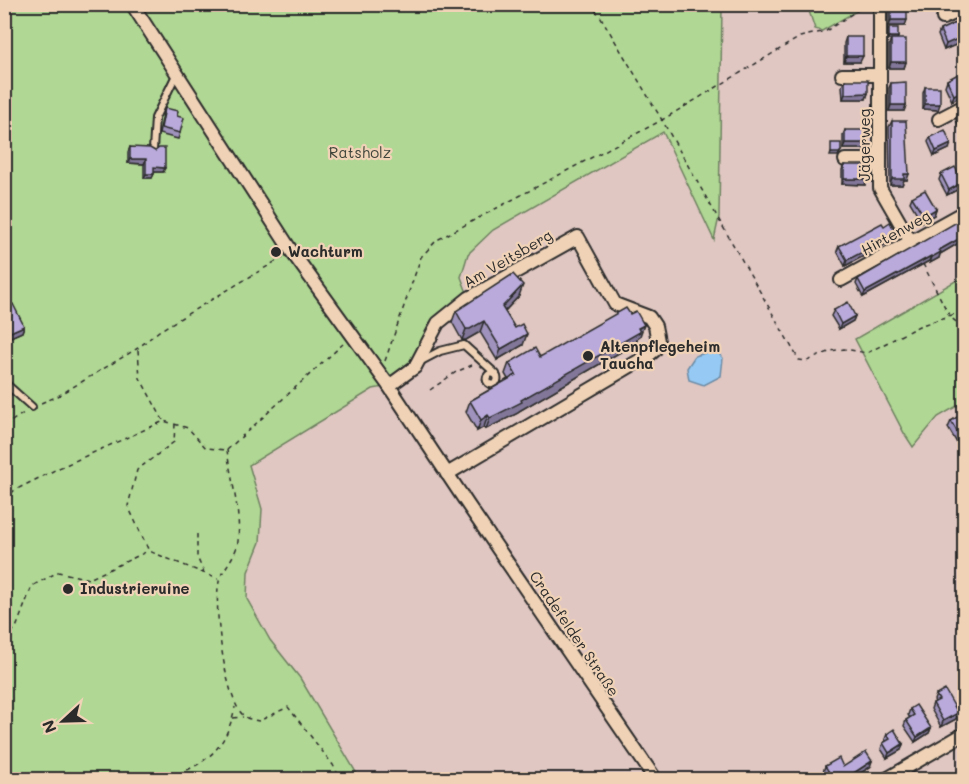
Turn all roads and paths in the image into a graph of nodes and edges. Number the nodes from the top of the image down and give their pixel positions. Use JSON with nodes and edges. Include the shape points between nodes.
{"nodes":[{"id":1,"x":132,"y":4,"type":"edge"},
{"id":2,"x":588,"y":4,"type":"edge"},
{"id":3,"x":867,"y":4,"type":"edge"},
{"id":4,"x":880,"y":4,"type":"edge"},
{"id":5,"x":964,"y":9,"type":"edge"},
{"id":6,"x":943,"y":18,"type":"dead end"},
{"id":7,"x":177,"y":72,"type":"junction"},
{"id":8,"x":842,"y":75,"type":"dead end"},
{"id":9,"x":880,"y":75,"type":"junction"},
{"id":10,"x":964,"y":106,"type":"edge"},
{"id":11,"x":939,"y":119,"type":"dead end"},
{"id":12,"x":662,"y":120,"type":"junction"},
{"id":13,"x":153,"y":150,"type":"edge"},
{"id":14,"x":845,"y":160,"type":"dead end"},
{"id":15,"x":880,"y":160,"type":"junction"},
{"id":16,"x":964,"y":212,"type":"edge"},
{"id":17,"x":911,"y":242,"type":"junction"},
{"id":18,"x":292,"y":252,"type":"junction"},
{"id":19,"x":921,"y":261,"type":"edge"},
{"id":20,"x":841,"y":280,"type":"dead end"},
{"id":21,"x":964,"y":311,"type":"edge"},
{"id":22,"x":950,"y":317,"type":"junction"},
{"id":23,"x":964,"y":328,"type":"edge"},
{"id":24,"x":353,"y":335,"type":"junction"},
{"id":25,"x":138,"y":348,"type":"junction"},
{"id":26,"x":481,"y":361,"type":"junction"},
{"id":27,"x":418,"y":363,"type":"junction"},
{"id":28,"x":380,"y":373,"type":"junction"},
{"id":29,"x":496,"y":374,"type":"dead end"},
{"id":30,"x":4,"y":382,"type":"edge"},
{"id":31,"x":389,"y":386,"type":"junction"},
{"id":32,"x":430,"y":390,"type":"dead end"},
{"id":33,"x":32,"y":407,"type":"junction"},
{"id":34,"x":164,"y":421,"type":"junction"},
{"id":35,"x":175,"y":424,"type":"junction"},
{"id":36,"x":4,"y":426,"type":"edge"},
{"id":37,"x":226,"y":450,"type":"junction"},
{"id":38,"x":447,"y":474,"type":"junction"},
{"id":39,"x":4,"y":499,"type":"edge"},
{"id":40,"x":130,"y":510,"type":"junction"},
{"id":41,"x":126,"y":511,"type":"dead end"},
{"id":42,"x":197,"y":534,"type":"dead end"},
{"id":43,"x":149,"y":551,"type":"junction"},
{"id":44,"x":65,"y":574,"type":"junction"},
{"id":45,"x":204,"y":574,"type":"junction"},
{"id":46,"x":65,"y":578,"type":"dead end"},
{"id":47,"x":219,"y":580,"type":"junction"},
{"id":48,"x":4,"y":639,"type":"edge"},
{"id":49,"x":236,"y":705,"type":"junction"},
{"id":50,"x":244,"y":717,"type":"junction"},
{"id":51,"x":232,"y":718,"type":"junction"},
{"id":52,"x":964,"y":734,"type":"edge"},
{"id":53,"x":162,"y":780,"type":"edge"},
{"id":54,"x":341,"y":780,"type":"edge"},
{"id":55,"x":656,"y":780,"type":"edge"},
{"id":56,"x":885,"y":780,"type":"edge"}],
"edges":[{"from":1,"to":7,"type":"street"},
{"from":2,"to":12,"type":"path","via":[[599,14]]},
{"from":3,"to":12,"type":"path","via":[[826,30],[800,37]]},
{"from":4,"to":9,"type":"street","name":"Jägerweg"},
{"from":5,"to":6,"type":"street"},
{"from":7,"to":13,"type":"lane","via":[[155,118]]},
{"from":7,"to":18,"type":"street"},
{"from":8,"to":9,"type":"street"},
{"from":9,"to":15,"type":"street","name":"Jägerweg"},
{"from":10,"to":11,"type":"street"},
{"from":12,"to":22,"type":"path","via":[[799,360],[844,349],[867,353],[919,326]]},
{"from":12,"to":28,"type":"path","via":[[437,240],[421,257]]},
{"from":14,"to":15,"type":"street"},
{"from":15,"to":17,"type":"street","name":"Jägerweg","via":[[880,188]]},
{"from":16,"to":17,"type":"street","name":"Hirtenweg"},
{"from":17,"to":20,"type":"street","name":"Hirtenweg"},
{"from":18,"to":24,"type":"street"},
{"from":18,"to":25,"type":"path"},
{"from":19,"to":22,"type":"path"},
{"from":21,"to":22,"type":"path"},
{"from":22,"to":23,"type":"path"},
{"from":24,"to":28,"type":"street"},
{"from":24,"to":37,"type":"path"},
{"from":25,"to":33,"type":"path"},
{"from":25,"to":34,"type":"path","via":[[140,378]]},
{"from":26,"to":27,"type":"lane","via":[[464,345],[440,351]]},
{"from":26,"to":29,"type":"lane"},
{"from":26,"to":32,"type":"path"},
{"from":27,"to":31,"type":"street","name":"Am Veitsberg"},
{"from":27,"to":38,"type":"street","name":"Am Veitsberg","via":[[438,323],[469,298],[578,237],[615,304],[649,317],[657,332],[655,350],[649,355]]},
{"from":28,"to":31,"type":"street"},
{"from":30,"to":33,"type":"lane"},
{"from":31,"to":38,"type":"street"},
{"from":33,"to":36,"type":"path"},
{"from":34,"to":35,"type":"path"},
{"from":34,"to":39,"type":"path","via":[[59,468]]},
{"from":35,"to":37,"type":"path","via":[[188,428],[206,448]]},
{"from":35,"to":40,"type":"path","via":[[174,442],[137,470]]},
{"from":37,"to":47,"type":"path","via":[[238,516],[238,543]]},
{"from":38,"to":55,"type":"street","name":"Cradefelder Straße"},
{"from":40,"to":41,"type":"path"},
{"from":40,"to":43,"type":"path"},
{"from":42,"to":45,"type":"path","via":[[196,557]]},
{"from":43,"to":44,"type":"path","via":[[89,579]]},
{"from":43,"to":45,"type":"path"},
{"from":44,"to":46,"type":"path"},
{"from":44,"to":48,"type":"path","via":[[58,572],[32,586],[16,628]]},
{"from":45,"to":47,"type":"path"},
{"from":47,"to":49,"type":"path","via":[[216,604],[220,642]]},
{"from":49,"to":50,"type":"path"},
{"from":49,"to":51,"type":"path"},
{"from":50,"to":51,"type":"path"},
{"from":50,"to":54,"type":"path","via":[[260,722],[288,706]]},
{"from":51,"to":53,"type":"path","via":[[215,752],[193,769]]},
{"from":52,"to":56,"type":"street"}]}
